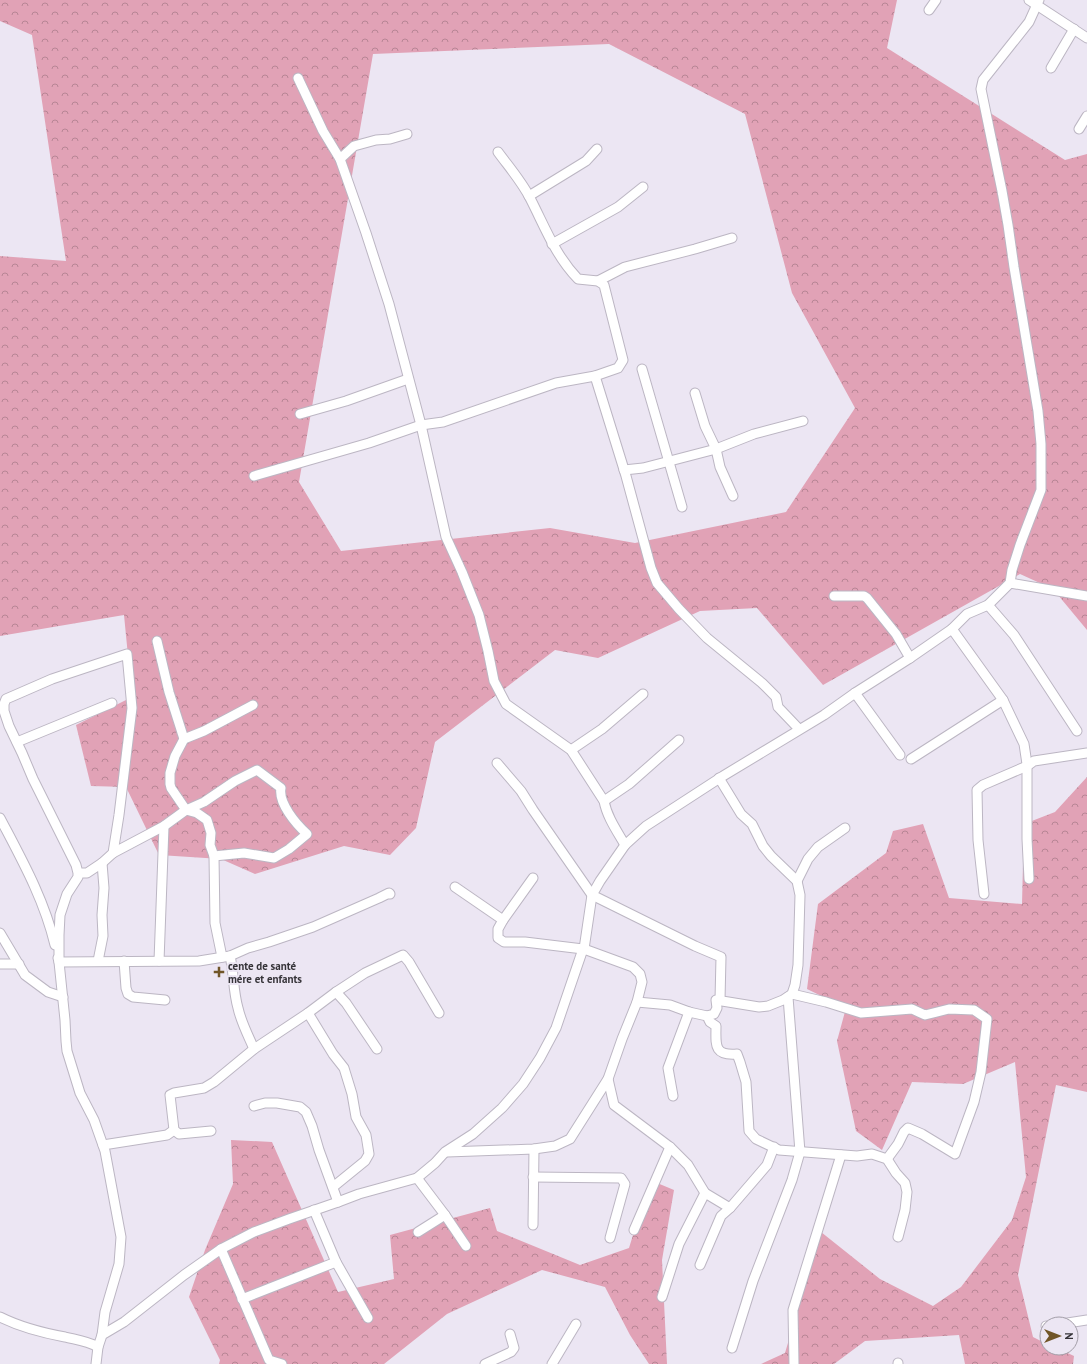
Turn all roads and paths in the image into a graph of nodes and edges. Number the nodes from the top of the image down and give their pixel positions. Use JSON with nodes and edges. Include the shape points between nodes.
{"nodes":[{"id":1,"x":936,"y":0,"type":"edge"},
{"id":2,"x":1035,"y":1,"type":"edge"},
{"id":3,"x":929,"y":10,"type":"dead end"},
{"id":4,"x":1074,"y":29,"type":"junction"},
{"id":5,"x":1087,"y":38,"type":"edge"},
{"id":6,"x":1051,"y":68,"type":"dead end"},
{"id":7,"x":298,"y":78,"type":"dead end"},
{"id":8,"x":1087,"y":116,"type":"edge"},
{"id":9,"x":1079,"y":129,"type":"dead end"},
{"id":10,"x":408,"y":134,"type":"dead end"},
{"id":11,"x":597,"y":149,"type":"dead end"},
{"id":12,"x":498,"y":152,"type":"dead end"},
{"id":13,"x":340,"y":159,"type":"junction"},
{"id":14,"x":643,"y":187,"type":"dead end"},
{"id":15,"x":529,"y":196,"type":"junction"},
{"id":16,"x":732,"y":238,"type":"dead end"},
{"id":17,"x":552,"y":244,"type":"junction"},
{"id":18,"x":598,"y":281,"type":"junction"},
{"id":19,"x":642,"y":369,"type":"dead end"},
{"id":20,"x":595,"y":376,"type":"junction"},
{"id":21,"x":408,"y":379,"type":"junction"},
{"id":22,"x":695,"y":392,"type":"dead end"},
{"id":23,"x":300,"y":414,"type":"dead end"},
{"id":24,"x":803,"y":421,"type":"dead end"},
{"id":25,"x":421,"y":425,"type":"junction"},
{"id":26,"x":716,"y":449,"type":"junction"},
{"id":27,"x":668,"y":462,"type":"junction"},
{"id":28,"x":624,"y":470,"type":"junction"},
{"id":29,"x":254,"y":476,"type":"dead end"},
{"id":30,"x":733,"y":496,"type":"dead end"},
{"id":31,"x":682,"y":507,"type":"dead end"},
{"id":32,"x":1010,"y":583,"type":"junction"},
{"id":33,"x":834,"y":596,"type":"dead end"},
{"id":34,"x":1087,"y":596,"type":"edge"},
{"id":35,"x":988,"y":605,"type":"junction"},
{"id":36,"x":952,"y":629,"type":"junction"},
{"id":37,"x":157,"y":642,"type":"dead end"},
{"id":38,"x":910,"y":658,"type":"junction"},
{"id":39,"x":855,"y":693,"type":"junction"},
{"id":40,"x":643,"y":694,"type":"dead end"},
{"id":41,"x":1003,"y":700,"type":"junction"},
{"id":42,"x":112,"y":703,"type":"dead end"},
{"id":43,"x":253,"y":705,"type":"dead end"},
{"id":44,"x":799,"y":729,"type":"junction"},
{"id":45,"x":1077,"y":731,"type":"dead end"},
{"id":46,"x":184,"y":739,"type":"junction"},
{"id":47,"x":679,"y":740,"type":"dead end"},
{"id":48,"x":17,"y":742,"type":"junction"},
{"id":49,"x":571,"y":750,"type":"junction"},
{"id":50,"x":1087,"y":754,"type":"edge"},
{"id":51,"x":900,"y":755,"type":"dead end"},
{"id":52,"x":911,"y":759,"type":"dead end"},
{"id":53,"x":497,"y":763,"type":"dead end"},
{"id":54,"x":1027,"y":766,"type":"junction"},
{"id":55,"x":719,"y":778,"type":"junction"},
{"id":56,"x":604,"y":801,"type":"junction"},
{"id":57,"x":186,"y":810,"type":"junction"},
{"id":58,"x":0,"y":818,"type":"edge"},
{"id":59,"x":164,"y":826,"type":"junction"},
{"id":60,"x":845,"y":828,"type":"dead end"},
{"id":61,"x":625,"y":845,"type":"junction"},
{"id":62,"x":113,"y":853,"type":"junction"},
{"id":63,"x":214,"y":856,"type":"junction"},
{"id":64,"x":102,"y":864,"type":"junction"},
{"id":65,"x":78,"y":873,"type":"junction"},
{"id":66,"x":533,"y":878,"type":"dead end"},
{"id":67,"x":1029,"y":879,"type":"dead end"},
{"id":68,"x":797,"y":881,"type":"junction"},
{"id":69,"x":455,"y":887,"type":"dead end"},
{"id":70,"x":390,"y":894,"type":"dead end"},
{"id":71,"x":984,"y":894,"type":"dead end"},
{"id":72,"x":592,"y":895,"type":"junction"},
{"id":73,"x":503,"y":920,"type":"junction"},
{"id":74,"x":0,"y":933,"type":"edge"},
{"id":75,"x":584,"y":949,"type":"junction"},
{"id":76,"x":226,"y":956,"type":"junction"},
{"id":77,"x":98,"y":961,"type":"junction"},
{"id":78,"x":124,"y":961,"type":"junction"},
{"id":79,"x":159,"y":961,"type":"junction"},
{"id":80,"x":59,"y":962,"type":"junction"},
{"id":81,"x":0,"y":964,"type":"edge"},
{"id":82,"x":19,"y":964,"type":"junction"},
{"id":83,"x":336,"y":992,"type":"junction"},
{"id":84,"x":790,"y":996,"type":"junction"},
{"id":85,"x":63,"y":997,"type":"junction"},
{"id":86,"x":165,"y":1000,"type":"dead end"},
{"id":87,"x":720,"y":1000,"type":"junction"},
{"id":88,"x":637,"y":1002,"type":"junction"},
{"id":89,"x":689,"y":1012,"type":"junction"},
{"id":90,"x":308,"y":1013,"type":"junction"},
{"id":91,"x":439,"y":1014,"type":"dead end"},
{"id":92,"x":707,"y":1016,"type":"junction"},
{"id":93,"x":254,"y":1049,"type":"junction"},
{"id":94,"x":377,"y":1049,"type":"dead end"},
{"id":95,"x":608,"y":1079,"type":"junction"},
{"id":96,"x":673,"y":1096,"type":"dead end"},
{"id":97,"x":254,"y":1106,"type":"dead end"},
{"id":98,"x":174,"y":1130,"type":"junction"},
{"id":99,"x":212,"y":1131,"type":"dead end"},
{"id":100,"x":103,"y":1145,"type":"junction"},
{"id":101,"x":670,"y":1147,"type":"junction"},
{"id":102,"x":774,"y":1147,"type":"junction"},
{"id":103,"x":534,"y":1149,"type":"junction"},
{"id":104,"x":445,"y":1152,"type":"junction"},
{"id":105,"x":800,"y":1152,"type":"junction"},
{"id":106,"x":841,"y":1155,"type":"junction"},
{"id":107,"x":887,"y":1159,"type":"junction"},
{"id":108,"x":533,"y":1177,"type":"junction"},
{"id":109,"x":417,"y":1178,"type":"junction"},
{"id":110,"x":333,"y":1187,"type":"junction"},
{"id":111,"x":705,"y":1193,"type":"junction"},
{"id":112,"x":338,"y":1202,"type":"junction"},
{"id":113,"x":730,"y":1208,"type":"junction"},
{"id":114,"x":314,"y":1210,"type":"junction"},
{"id":115,"x":445,"y":1215,"type":"junction"},
{"id":116,"x":533,"y":1225,"type":"dead end"},
{"id":117,"x":634,"y":1230,"type":"dead end"},
{"id":118,"x":418,"y":1232,"type":"dead end"},
{"id":119,"x":898,"y":1237,"type":"dead end"},
{"id":120,"x":610,"y":1238,"type":"dead end"},
{"id":121,"x":466,"y":1246,"type":"dead end"},
{"id":122,"x":221,"y":1249,"type":"junction"},
{"id":123,"x":336,"y":1262,"type":"junction"},
{"id":124,"x":700,"y":1265,"type":"dead end"},
{"id":125,"x":662,"y":1298,"type":"dead end"},
{"id":126,"x":242,"y":1299,"type":"junction"},
{"id":127,"x":0,"y":1318,"type":"edge"},
{"id":128,"x":368,"y":1318,"type":"dead end"},
{"id":129,"x":576,"y":1324,"type":"dead end"},
{"id":130,"x":510,"y":1334,"type":"dead end"},
{"id":131,"x":102,"y":1335,"type":"junction"},
{"id":132,"x":98,"y":1347,"type":"junction"},
{"id":133,"x":732,"y":1348,"type":"dead end"},
{"id":134,"x":96,"y":1364,"type":"edge"},
{"id":135,"x":282,"y":1364,"type":"edge"},
{"id":136,"x":485,"y":1364,"type":"edge"},
{"id":137,"x":552,"y":1364,"type":"edge"},
{"id":138,"x":794,"y":1364,"type":"edge"}],
"edges":[{"from":1,"to":3,"type":"street"},
{"from":2,"to":4,"type":"street"},
{"from":2,"to":32,"type":"street","via":[[1029,22],[983,80],[981,90],[1006,212],[1042,444],[1042,490],[1020,545]]},
{"from":4,"to":5,"type":"street"},
{"from":4,"to":6,"type":"street"},
{"from":7,"to":13,"type":"street","via":[[323,131]]},
{"from":8,"to":9,"type":"street"},
{"from":10,"to":13,"type":"street","via":[[354,146]]},
{"from":11,"to":15,"type":"street","via":[[586,161]]},
{"from":12,"to":15,"type":"street"},
{"from":13,"to":21,"type":"street","via":[[389,304]]},
{"from":14,"to":17,"type":"street","via":[[618,207]]},
{"from":15,"to":17,"type":"street"},
{"from":16,"to":18,"type":"street","via":[[625,267]]},
{"from":17,"to":18,"type":"street","via":[[578,280]]},
{"from":18,"to":20,"type":"street","via":[[604,285],[623,360],[618,368]]},
{"from":19,"to":27,"type":"street"},
{"from":20,"to":25,"type":"street","via":[[556,383],[443,422]]},
{"from":20,"to":28,"type":"street"},
{"from":21,"to":23,"type":"street"},
{"from":21,"to":25,"type":"street"},
{"from":22,"to":26,"type":"street","via":[[705,426]]},
{"from":24,"to":26,"type":"street","via":[[754,434]]},
{"from":25,"to":29,"type":"street","via":[[369,443]]},
{"from":25,"to":49,"type":"street","via":[[446,537],[479,614],[494,681],[506,704]]},
{"from":26,"to":27,"type":"street"},
{"from":26,"to":30,"type":"street","via":[[720,466]]},
{"from":27,"to":28,"type":"street"},
{"from":27,"to":31,"type":"street"},
{"from":28,"to":44,"type":"street","via":[[657,583],[707,638],[776,697],[778,707]]},
{"from":32,"to":34,"type":"street"},
{"from":32,"to":35,"type":"street"},
{"from":33,"to":38,"type":"street","via":[[867,598],[896,634]]},
{"from":35,"to":36,"type":"street","via":[[967,614]]},
{"from":35,"to":45,"type":"street","via":[[1014,635]]},
{"from":36,"to":38,"type":"street"},
{"from":36,"to":41,"type":"street"},
{"from":37,"to":46,"type":"street"},
{"from":38,"to":39,"type":"street"},
{"from":39,"to":44,"type":"street"},
{"from":39,"to":51,"type":"street"},
{"from":40,"to":49,"type":"street","via":[[602,729]]},
{"from":41,"to":52,"type":"street"},
{"from":41,"to":54,"type":"street","via":[[1024,744]]},
{"from":42,"to":48,"type":"street"},
{"from":43,"to":46,"type":"street"},
{"from":44,"to":55,"type":"street"},
{"from":46,"to":57,"type":"street","via":[[175,756],[170,784]]},
{"from":47,"to":56,"type":"street","via":[[629,784]]},
{"from":48,"to":62,"type":"street","via":[[4,711],[6,699],[52,679],[127,654],[132,708],[120,815]]},
{"from":48,"to":65,"type":"street"},
{"from":49,"to":56,"type":"street"},
{"from":50,"to":54,"type":"street","via":[[1034,761]]},
{"from":53,"to":72,"type":"street","via":[[521,791]]},
{"from":54,"to":67,"type":"street","via":[[1026,839]]},
{"from":54,"to":71,"type":"street","via":[[977,790],[978,840]]},
{"from":55,"to":61,"type":"street","via":[[660,816]]},
{"from":55,"to":68,"type":"street","via":[[741,814],[752,824],[763,846]]},
{"from":56,"to":61,"type":"street","via":[[610,820]]},
{"from":57,"to":59,"type":"street"},
{"from":57,"to":63,"type":"street","via":[[197,813],[207,820]]},
{"from":57,"to":63,"type":"street","via":[[257,770],[281,788],[283,802],[298,826],[307,834],[274,858],[244,853]]},
{"from":58,"to":80,"type":"street","via":[[35,885],[50,923]]},
{"from":59,"to":62,"type":"street"},
{"from":59,"to":79,"type":"street"},
{"from":60,"to":68,"type":"street","via":[[818,847],[808,859]]},
{"from":61,"to":72,"type":"street"},
{"from":62,"to":64,"type":"street"},
{"from":63,"to":76,"type":"street","via":[[215,923]]},
{"from":64,"to":65,"type":"street","via":[[87,873]]},
{"from":64,"to":77,"type":"street","via":[[103,936]]},
{"from":65,"to":80,"type":"street","via":[[60,915]]},
{"from":66,"to":73,"type":"street"},
{"from":68,"to":84,"type":"street","via":[[800,895],[798,958],[795,985]]},
{"from":69,"to":73,"type":"street"},
{"from":70,"to":76,"type":"street","via":[[313,927]]},
{"from":72,"to":75,"type":"street"},
{"from":72,"to":87,"type":"street","via":[[721,957]]},
{"from":73,"to":75,"type":"street","via":[[497,933],[500,941]]},
{"from":74,"to":82,"type":"street"},
{"from":75,"to":88,"type":"street","via":[[633,967],[640,974],[642,982]]},
{"from":75,"to":104,"type":"street","via":[[556,1028],[523,1084],[502,1108],[473,1134]]},
{"from":76,"to":79,"type":"street"},
{"from":76,"to":93,"type":"street","via":[[233,967],[241,1020]]},
{"from":77,"to":78,"type":"street"},
{"from":77,"to":80,"type":"street"},
{"from":78,"to":79,"type":"street"},
{"from":78,"to":86,"type":"street","via":[[128,994],[133,997]]},
{"from":80,"to":85,"type":"street"},
{"from":81,"to":82,"type":"street"},
{"from":82,"to":85,"type":"street","via":[[25,975],[48,992]]},
{"from":83,"to":90,"type":"street"},
{"from":83,"to":91,"type":"street","via":[[365,972],[403,955]]},
{"from":83,"to":94,"type":"street"},
{"from":84,"to":87,"type":"street","via":[[768,1006],[759,1007]]},
{"from":84,"to":105,"type":"street"},
{"from":84,"to":107,"type":"street","via":[[826,1002],[861,1013],[912,1009],[925,1015],[949,1009],[974,1010],[987,1020],[981,1072],[974,1102],[955,1154],[908,1128]]},
{"from":85,"to":100,"type":"street","via":[[67,1051],[80,1093]]},
{"from":87,"to":92,"type":"street","via":[[716,1000],[717,1008],[714,1014]]},
{"from":88,"to":89,"type":"street","via":[[670,1005]]},
{"from":88,"to":95,"type":"street"},
{"from":89,"to":92,"type":"street"},
{"from":89,"to":96,"type":"street","via":[[668,1068]]},
{"from":90,"to":93,"type":"street"},
{"from":90,"to":110,"type":"street","via":[[344,1068],[356,1117],[366,1135],[369,1154],[365,1161]]},
{"from":92,"to":102,"type":"street","via":[[716,1026],[716,1046],[728,1055],[737,1054],[740,1062],[746,1082],[749,1131],[756,1139]]},
{"from":93,"to":98,"type":"street","via":[[204,1088],[170,1095]]},
{"from":95,"to":101,"type":"street","via":[[614,1105]]},
{"from":95,"to":103,"type":"street","via":[[570,1139],[555,1146]]},
{"from":97,"to":110,"type":"street","via":[[277,1103],[300,1107],[306,1112]]},
{"from":98,"to":99,"type":"street","via":[[179,1134]]},
{"from":98,"to":100,"type":"street","via":[[167,1135]]},
{"from":100,"to":131,"type":"street","via":[[121,1237],[119,1264],[105,1312]]},
{"from":101,"to":111,"type":"street","via":[[688,1165]]},
{"from":101,"to":117,"type":"street"},
{"from":102,"to":105,"type":"street","via":[[779,1150]]},
{"from":102,"to":113,"type":"street","via":[[767,1165]]},
{"from":103,"to":104,"type":"street"},
{"from":103,"to":108,"type":"street"},
{"from":104,"to":109,"type":"street"},
{"from":105,"to":106,"type":"street"},
{"from":105,"to":133,"type":"street","via":[[792,1180],[753,1281]]},
{"from":106,"to":107,"type":"street","via":[[872,1154]]},
{"from":106,"to":138,"type":"street","via":[[793,1310]]},
{"from":107,"to":119,"type":"street","via":[[905,1183],[907,1192]]},
{"from":108,"to":116,"type":"street"},
{"from":108,"to":120,"type":"street","via":[[621,1178],[626,1184]]},
{"from":109,"to":112,"type":"street"},
{"from":109,"to":115,"type":"street"},
{"from":110,"to":112,"type":"street"},
{"from":111,"to":113,"type":"street"},
{"from":111,"to":125,"type":"street","via":[[679,1244]]},
{"from":112,"to":114,"type":"street"},
{"from":113,"to":124,"type":"street","via":[[722,1216]]},
{"from":114,"to":122,"type":"street","via":[[254,1232]]},
{"from":114,"to":123,"type":"street"},
{"from":115,"to":118,"type":"street"},
{"from":115,"to":121,"type":"street"},
{"from":122,"to":126,"type":"street"},
{"from":122,"to":131,"type":"street","via":[[124,1322]]},
{"from":123,"to":126,"type":"street"},
{"from":123,"to":128,"type":"street"},
{"from":126,"to":135,"type":"street","via":[[269,1360]]},
{"from":127,"to":132,"type":"street"},
{"from":129,"to":137,"type":"street"},
{"from":130,"to":136,"type":"street","via":[[514,1348],[511,1352]]},
{"from":131,"to":132,"type":"street"},
{"from":132,"to":134,"type":"street"}]}
